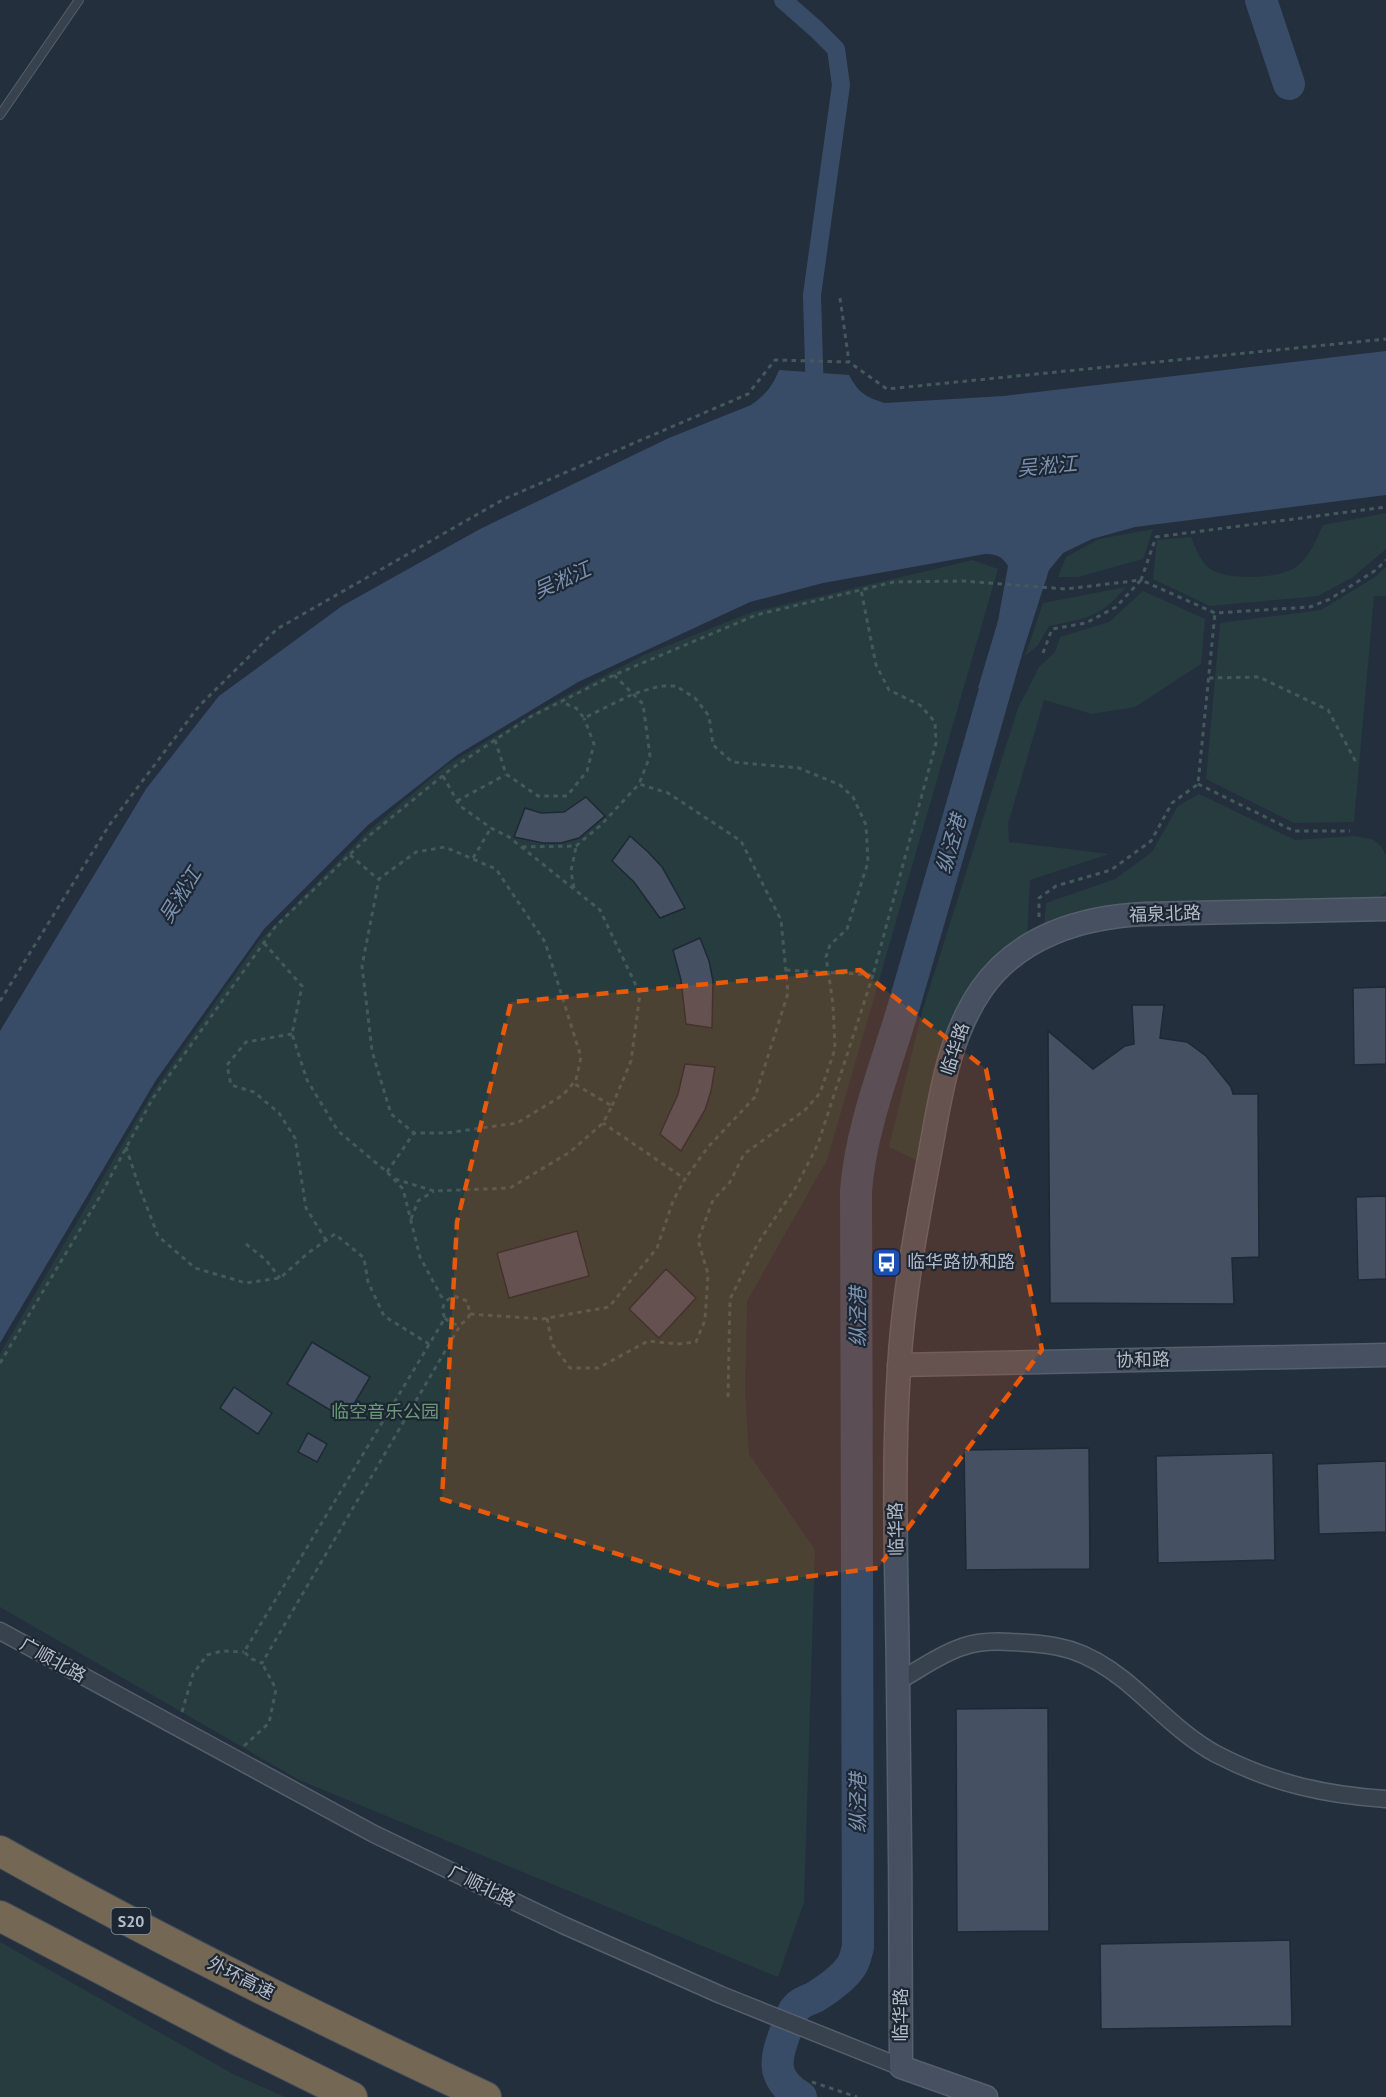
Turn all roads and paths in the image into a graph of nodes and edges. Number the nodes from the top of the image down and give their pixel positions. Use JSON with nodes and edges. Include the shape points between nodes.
{"nodes":[{"id":1,"x":79,"y":0,"type":"edge"},
{"id":2,"x":0,"y":115,"type":"edge"},
{"id":3,"x":840,"y":298,"type":"dead end"},
{"id":4,"x":1386,"y":339,"type":"edge"},
{"id":5,"x":849,"y":362,"type":"junction"},
{"id":6,"x":1386,"y":507,"type":"edge"},
{"id":7,"x":1386,"y":560,"type":"edge"},
{"id":8,"x":1141,"y":580,"type":"junction"},
{"id":9,"x":861,"y":590,"type":"junction"},
{"id":10,"x":1215,"y":613,"type":"junction"},
{"id":11,"x":1043,"y":653,"type":"dead end"},
{"id":12,"x":614,"y":675,"type":"junction"},
{"id":13,"x":1209,"y":678,"type":"junction"},
{"id":14,"x":633,"y":694,"type":"junction"},
{"id":15,"x":561,"y":702,"type":"junction"},
{"id":16,"x":584,"y":718,"type":"junction"},
{"id":17,"x":495,"y":740,"type":"junction"},
{"id":18,"x":1357,"y":764,"type":"dead end"},
{"id":19,"x":506,"y":774,"type":"junction"},
{"id":20,"x":443,"y":776,"type":"junction"},
{"id":21,"x":639,"y":784,"type":"junction"},
{"id":22,"x":1198,"y":784,"type":"junction"},
{"id":23,"x":457,"y":801,"type":"junction"},
{"id":24,"x":490,"y":828,"type":"junction"},
{"id":25,"x":1350,"y":831,"type":"dead end"},
{"id":26,"x":576,"y":846,"type":"junction"},
{"id":27,"x":522,"y":847,"type":"junction"},
{"id":28,"x":350,"y":855,"type":"junction"},
{"id":29,"x":473,"y":858,"type":"junction"},
{"id":30,"x":379,"y":879,"type":"junction"},
{"id":31,"x":575,"y":889,"type":"junction"},
{"id":32,"x":1386,"y":909,"type":"edge"},
{"id":33,"x":1038,"y":940,"type":"junction"},
{"id":34,"x":264,"y":943,"type":"junction"},
{"id":35,"x":786,"y":970,"type":"junction"},
{"id":36,"x":828,"y":972,"type":"junction"},
{"id":37,"x":873,"y":975,"type":"junction"},
{"id":38,"x":0,"y":1001,"type":"edge"},
{"id":39,"x":974,"y":1001,"type":"joint"},
{"id":40,"x":291,"y":1034,"type":"junction"},
{"id":41,"x":573,"y":1083,"type":"junction"},
{"id":42,"x":612,"y":1106,"type":"junction"},
{"id":43,"x":603,"y":1123,"type":"junction"},
{"id":44,"x":414,"y":1133,"type":"junction"},
{"id":45,"x":126,"y":1147,"type":"junction"},
{"id":46,"x":387,"y":1172,"type":"junction"},
{"id":47,"x":393,"y":1179,"type":"junction"},
{"id":48,"x":685,"y":1179,"type":"junction"},
{"id":49,"x":434,"y":1191,"type":"junction"},
{"id":50,"x":411,"y":1220,"type":"junction"},
{"id":51,"x":326,"y":1240,"type":"junction"},
{"id":52,"x":246,"y":1244,"type":"dead end"},
{"id":53,"x":280,"y":1278,"type":"junction"},
{"id":54,"x":446,"y":1301,"type":"junction"},
{"id":55,"x":470,"y":1314,"type":"junction"},
{"id":56,"x":445,"y":1318,"type":"junction"},
{"id":57,"x":547,"y":1318,"type":"junction"},
{"id":58,"x":461,"y":1324,"type":"junction"},
{"id":59,"x":429,"y":1344,"type":"junction"},
{"id":60,"x":1386,"y":1355,"type":"edge"},
{"id":61,"x":0,"y":1363,"type":"edge"},
{"id":62,"x":899,"y":1365,"type":"junction"},
{"id":63,"x":728,"y":1397,"type":"dead end"},
{"id":64,"x":0,"y":1631,"type":"edge"},
{"id":65,"x":244,"y":1652,"type":"junction"},
{"id":66,"x":262,"y":1663,"type":"junction"},
{"id":67,"x":898,"y":1682,"type":"junction"},
{"id":68,"x":179,"y":1728,"type":"junction"},
{"id":69,"x":231,"y":1758,"type":"junction"},
{"id":70,"x":1386,"y":1799,"type":"edge"},
{"id":71,"x":0,"y":1851,"type":"edge"},
{"id":72,"x":0,"y":1916,"type":"edge"},
{"id":73,"x":901,"y":2067,"type":"junction"},
{"id":74,"x":812,"y":2082,"type":"dead end"},
{"id":75,"x":352,"y":2097,"type":"edge"},
{"id":76,"x":486,"y":2097,"type":"edge"},
{"id":77,"x":857,"y":2097,"type":"edge"},
{"id":78,"x":986,"y":2097,"type":"edge"}],
"edges":[{"from":1,"to":2,"type":"lane"},
{"from":3,"to":5,"type":"path"},
{"from":4,"to":5,"type":"path","via":[[887,389]]},
{"from":5,"to":38,"type":"path","via":[[777,360],[748,394],[504,499],[278,629],[199,706],[110,824]]},
{"from":6,"to":8,"type":"path","via":[[1156,537]]},
{"from":7,"to":10,"type":"path","via":[[1376,570],[1310,607]]},
{"from":8,"to":9,"type":"path","via":[[1066,589],[963,581],[894,582]]},
{"from":8,"to":10,"type":"path"},
{"from":8,"to":11,"type":"path","via":[[1116,607],[1086,622],[1052,629]]},
{"from":9,"to":12,"type":"path","via":[[756,615]]},
{"from":9,"to":37,"type":"path","via":[[876,665],[888,690],[920,705],[935,722],[936,743]]},
{"from":10,"to":13,"type":"path"},
{"from":12,"to":14,"type":"path"},
{"from":12,"to":15,"type":"path"},
{"from":13,"to":18,"type":"path","via":[[1259,677],[1328,710]]},
{"from":13,"to":22,"type":"path"},
{"from":14,"to":16,"type":"path"},
{"from":14,"to":21,"type":"path","via":[[643,704],[650,756]]},
{"from":14,"to":36,"type":"path","via":[[676,686],[695,698],[710,716],[713,745],[732,762],[799,768],[840,785],[854,797],[866,825],[868,862],[847,929],[830,945],[826,957]]},
{"from":15,"to":16,"type":"path","via":[[576,708]]},
{"from":15,"to":17,"type":"path"},
{"from":16,"to":19,"type":"path","via":[[594,744],[587,771],[567,796],[538,796]]},
{"from":17,"to":19,"type":"path"},
{"from":17,"to":20,"type":"path"},
{"from":19,"to":23,"type":"path"},
{"from":20,"to":23,"type":"path"},
{"from":20,"to":28,"type":"path"},
{"from":21,"to":26,"type":"path"},
{"from":21,"to":35,"type":"path","via":[[668,794],[741,841],[781,920]]},
{"from":22,"to":25,"type":"path","via":[[1294,831]]},
{"from":22,"to":33,"type":"path","via":[[1172,803],[1151,841],[1119,865],[1056,886],[1039,898]]},
{"from":23,"to":24,"type":"path"},
{"from":24,"to":27,"type":"path"},
{"from":24,"to":29,"type":"path"},
{"from":26,"to":27,"type":"path"},
{"from":26,"to":31,"type":"path","via":[[571,870]]},
{"from":27,"to":31,"type":"path"},
{"from":28,"to":30,"type":"path"},
{"from":28,"to":34,"type":"path","via":[[275,927]]},
{"from":29,"to":30,"type":"path","via":[[445,848],[416,852]]},
{"from":29,"to":41,"type":"path","via":[[496,869],[545,942],[581,1057]]},
{"from":30,"to":44,"type":"path","via":[[363,966],[372,1051],[391,1114]]},
{"from":31,"to":42,"type":"path","via":[[600,910],[640,994],[632,1060]]},
{"from":32,"to":33,"type":"street","name":"福泉北路","via":[[1121,915],[1067,926]]},
{"from":33,"to":39,"type":"street","name":"福泉北路","via":[[1004,964]]},
{"from":34,"to":40,"type":"path","via":[[302,986]]},
{"from":34,"to":45,"type":"path","via":[[153,1098]]},
{"from":35,"to":36,"type":"path"},
{"from":35,"to":48,"type":"path","via":[[788,993],[755,1097],[708,1147]]},
{"from":36,"to":37,"type":"path"},
{"from":36,"to":57,"type":"path","via":[[835,1048],[820,1093],[805,1110],[744,1154],[730,1182],[713,1200],[698,1240],[708,1274],[705,1320],[696,1342],[648,1341],[598,1368],[570,1368],[552,1344]]},
{"from":37,"to":63,"type":"path","via":[[818,1144],[796,1187],[758,1243],[730,1299]]},
{"from":39,"to":62,"type":"street","name":"临华路","via":[[956,1036],[944,1082],[917,1224]]},
{"from":40,"to":46,"type":"path","via":[[307,1080],[338,1131]]},
{"from":40,"to":51,"type":"path","via":[[246,1042],[227,1065],[231,1085],[254,1092],[271,1106],[295,1138],[306,1208]]},
{"from":41,"to":42,"type":"path"},
{"from":41,"to":44,"type":"path","via":[[563,1095],[517,1123],[446,1133]]},
{"from":42,"to":43,"type":"path"},
{"from":43,"to":48,"type":"path"},
{"from":43,"to":49,"type":"path","via":[[570,1152],[510,1188]]},
{"from":44,"to":46,"type":"path"},
{"from":45,"to":53,"type":"path","via":[[158,1236],[195,1268],[246,1283]]},
{"from":45,"to":61,"type":"path"},
{"from":46,"to":47,"type":"path"},
{"from":47,"to":49,"type":"path"},
{"from":47,"to":50,"type":"path","via":[[403,1189]]},
{"from":48,"to":57,"type":"path","via":[[657,1248],[609,1307]]},
{"from":49,"to":50,"type":"path","via":[[417,1201]]},
{"from":50,"to":54,"type":"path","via":[[420,1257]]},
{"from":51,"to":53,"type":"path"},
{"from":51,"to":59,"type":"path","via":[[335,1234],[364,1258],[368,1282],[384,1316]]},
{"from":52,"to":53,"type":"path"},
{"from":54,"to":55,"type":"path","via":[[454,1296],[463,1298]]},
{"from":54,"to":56,"type":"path","via":[[442,1309]]},
{"from":55,"to":57,"type":"path"},
{"from":55,"to":58,"type":"path"},
{"from":56,"to":58,"type":"path","via":[[452,1324]]},
{"from":56,"to":59,"type":"path"},
{"from":58,"to":66,"type":"path"},
{"from":59,"to":65,"type":"path"},
{"from":60,"to":62,"type":"street","name":"协和路"},
{"from":62,"to":67,"type":"street","name":"临华路","via":[[895,1481]]},
{"from":64,"to":68,"type":"street","name":"广顺北路"},
{"from":65,"to":66,"type":"path"},
{"from":65,"to":68,"type":"path","via":[[207,1655],[193,1674]]},
{"from":66,"to":69,"type":"path","via":[[276,1689],[269,1723]]},
{"from":67,"to":70,"type":"street","via":[[962,1647],[988,1641],[1068,1647],[1125,1681],[1182,1731],[1216,1753],[1300,1787],[1342,1796]]},
{"from":67,"to":73,"type":"street","name":"临华路"},
{"from":68,"to":69,"type":"street","name":"广顺北路"},
{"from":69,"to":73,"type":"street","name":"广顺北路","via":[[374,1834],[542,1915],[766,2014]]},
{"from":71,"to":76,"type":"highway","name":"外环高速","number":"S20","via":[[262,1990]]},
{"from":72,"to":75,"type":"highway"},
{"from":73,"to":78,"type":"street","name":"广顺北路"},
{"from":74,"to":77,"type":"path"}]}
